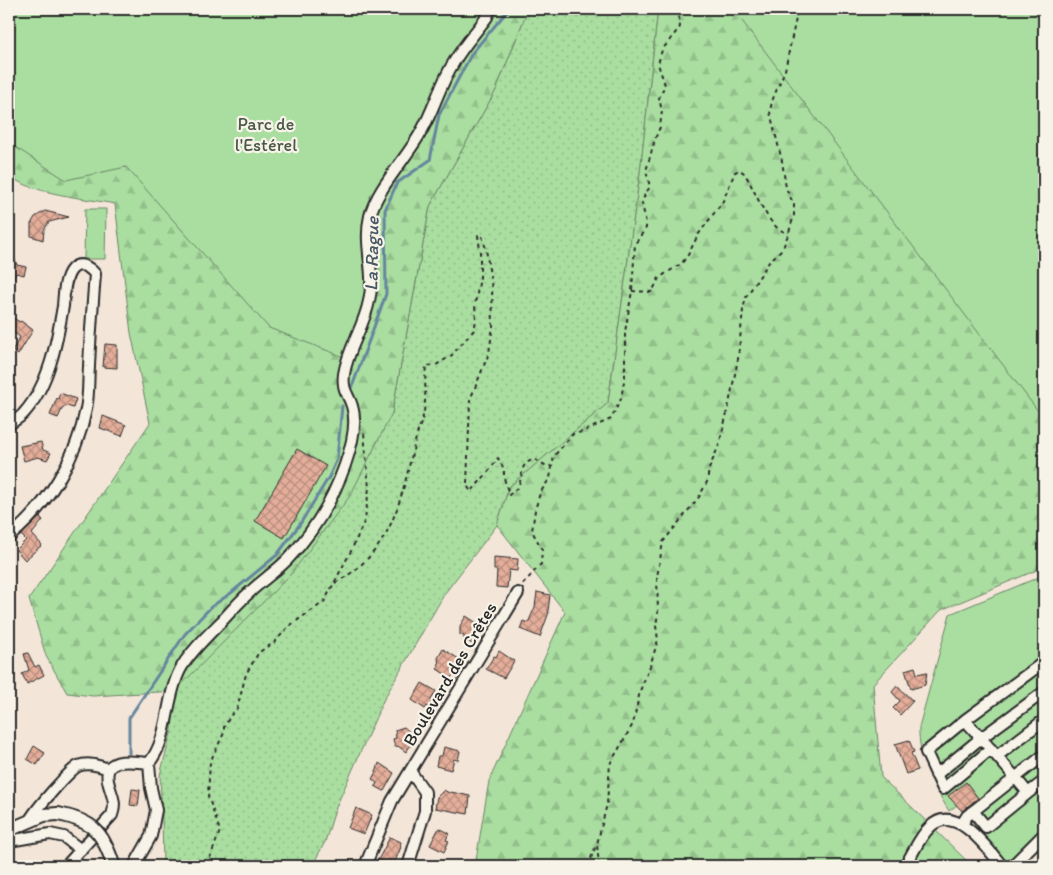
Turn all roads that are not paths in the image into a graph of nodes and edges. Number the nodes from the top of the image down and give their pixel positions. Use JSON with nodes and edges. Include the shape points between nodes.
{"nodes":[{"id":1,"x":490,"y":9,"type":"edge"},
{"id":2,"x":9,"y":424,"type":"edge"},
{"id":3,"x":9,"y":537,"type":"edge"},
{"id":4,"x":518,"y":594,"type":"road end"},
{"id":5,"x":1044,"y":662,"type":"edge"},
{"id":6,"x":1044,"y":692,"type":"edge"},
{"id":7,"x":965,"y":720,"type":"junction"},
{"id":8,"x":1044,"y":720,"type":"edge"},
{"id":9,"x":981,"y":738,"type":"junction"},
{"id":10,"x":994,"y":753,"type":"junction"},
{"id":11,"x":1044,"y":755,"type":"edge"},
{"id":12,"x":149,"y":763,"type":"junction"},
{"id":13,"x":109,"y":769,"type":"junction"},
{"id":14,"x":410,"y":771,"type":"junction"},
{"id":15,"x":936,"y":775,"type":"junction"},
{"id":16,"x":1016,"y":778,"type":"junction"},
{"id":17,"x":1044,"y":781,"type":"edge"},
{"id":18,"x":1028,"y":793,"type":"junction"},
{"id":19,"x":973,"y":811,"type":"junction"},
{"id":20,"x":30,"y":820,"type":"junction"},
{"id":21,"x":962,"y":824,"type":"junction"},
{"id":22,"x":9,"y":830,"type":"edge"},
{"id":23,"x":1044,"y":834,"type":"edge"},
{"id":24,"x":9,"y":841,"type":"edge"},
{"id":25,"x":81,"y":850,"type":"junction"},
{"id":26,"x":72,"y":864,"type":"edge"},
{"id":27,"x":113,"y":865,"type":"edge"},
{"id":28,"x":134,"y":866,"type":"edge"},
{"id":29,"x":365,"y":866,"type":"edge"},
{"id":30,"x":408,"y":866,"type":"edge"},
{"id":31,"x":905,"y":866,"type":"edge"},
{"id":32,"x":1002,"y":866,"type":"edge"},
{"id":33,"x":1012,"y":866,"type":"edge"}],
"edges":[{"from":1,"to":12,"type":"street","via":[[453,63],[422,132],[370,214],[366,235],[371,294],[344,376],[345,393],[352,406],[355,427],[337,485],[316,524],[288,559],[250,592],[180,669],[157,754]]},
{"from":2,"to":3,"type":"street","via":[[23,415],[36,398],[46,375],[67,279],[73,268],[88,266],[95,274],[87,407],[80,435],[55,485]]},
{"from":4,"to":14,"type":"street","name":"Boulevard des Crêtes"},
{"from":5,"to":7,"type":"street"},
{"from":6,"to":9,"type":"street"},
{"from":7,"to":9,"type":"street"},
{"from":7,"to":15,"type":"street","via":[[926,752]]},
{"from":8,"to":10,"type":"street"},
{"from":9,"to":10,"type":"street"},
{"from":9,"to":15,"type":"street"},
{"from":10,"to":15,"type":"street","via":[[943,789]]},
{"from":10,"to":16,"type":"street"},
{"from":11,"to":16,"type":"street"},
{"from":12,"to":13,"type":"street","via":[[119,761]]},
{"from":12,"to":28,"type":"street","via":[[156,810],[151,836]]},
{"from":13,"to":20,"type":"street","via":[[89,764],[77,767],[37,808]]},
{"from":13,"to":25,"type":"street","via":[[107,779],[116,806],[112,816]]},
{"from":14,"to":29,"type":"street","name":"Boulevard des Crêtes","via":[[392,802]]},
{"from":14,"to":30,"type":"street","name":"Boulevard des Crêtes","via":[[425,792],[425,810]]},
{"from":16,"to":18,"type":"street"},
{"from":16,"to":19,"type":"street"},
{"from":17,"to":18,"type":"street"},
{"from":18,"to":19,"type":"street","via":[[986,827]]},
{"from":19,"to":21,"type":"street"},
{"from":20,"to":22,"type":"main road"},
{"from":20,"to":27,"type":"main road","bridge":true,"via":[[58,814],[80,820],[100,836]]},
{"from":21,"to":31,"type":"street","via":[[934,822]]},
{"from":21,"to":32,"type":"street"},
{"from":23,"to":33,"type":"street"},
{"from":24,"to":25,"type":"street","via":[[50,834],[64,837]]},
{"from":25,"to":26,"type":"street"}]}
